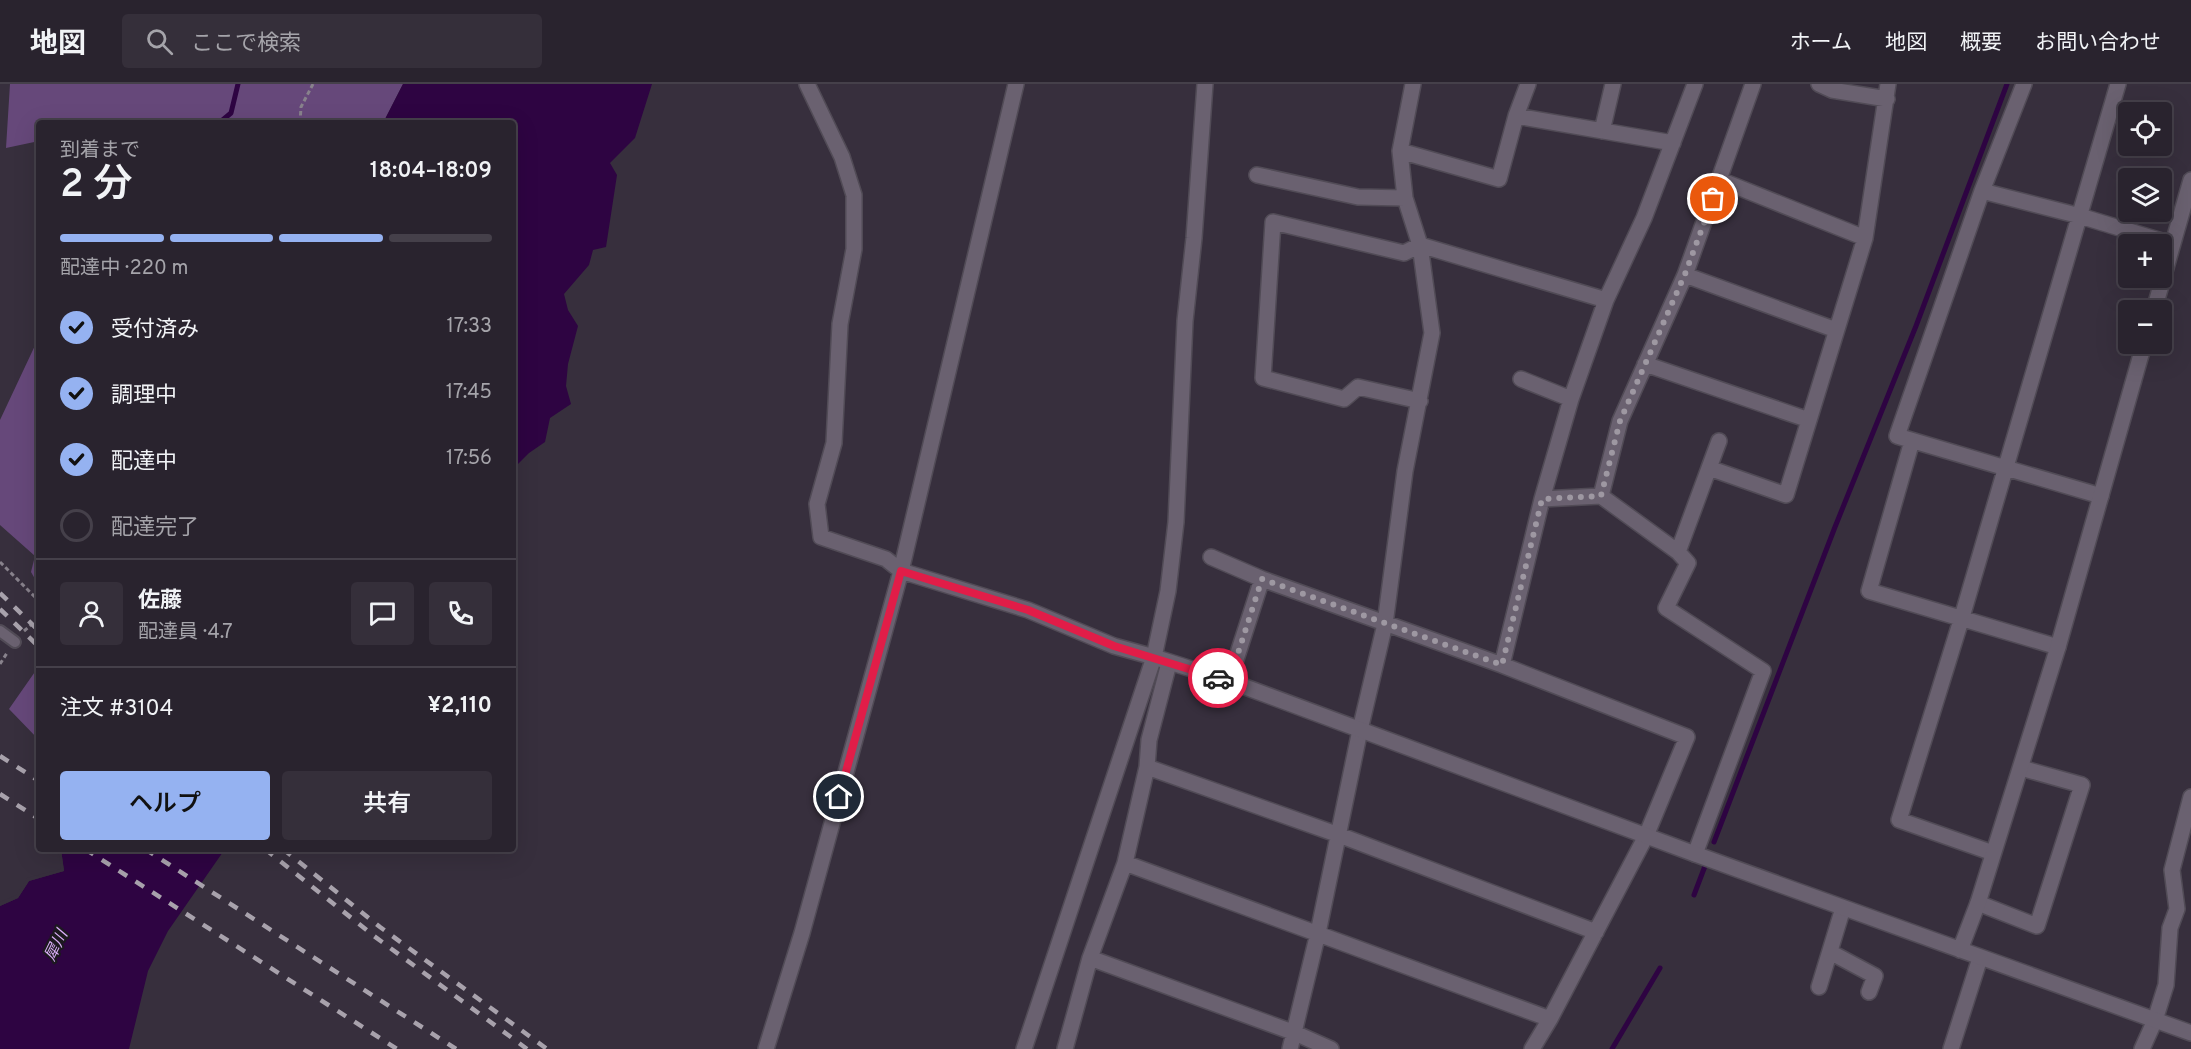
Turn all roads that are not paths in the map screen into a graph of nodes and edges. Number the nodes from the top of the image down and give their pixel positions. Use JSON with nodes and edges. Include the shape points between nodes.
{"nodes":[{"id":1,"x":807,"y":84,"type":"edge"},
{"id":2,"x":1016,"y":84,"type":"edge"},
{"id":3,"x":1205,"y":84,"type":"edge"},
{"id":4,"x":1413,"y":84,"type":"edge"},
{"id":5,"x":1528,"y":84,"type":"edge"},
{"id":6,"x":1613,"y":84,"type":"edge"},
{"id":7,"x":1695,"y":84,"type":"edge"},
{"id":8,"x":1753,"y":84,"type":"edge"},
{"id":9,"x":1819,"y":84,"type":"edge"},
{"id":10,"x":2024,"y":84,"type":"edge"},
{"id":11,"x":2118,"y":84,"type":"edge"},
{"id":12,"x":1888,"y":92,"type":"edge"},
{"id":13,"x":1516,"y":116,"type":"junction"},
{"id":14,"x":1602,"y":131,"type":"junction"},
{"id":15,"x":1673,"y":143,"type":"junction"},
{"id":16,"x":1400,"y":151,"type":"junction"},
{"id":17,"x":1257,"y":175,"type":"dead end"},
{"id":18,"x":1720,"y":180,"type":"junction"},
{"id":19,"x":2191,"y":180,"type":"edge"},
{"id":20,"x":1982,"y":191,"type":"junction"},
{"id":21,"x":1405,"y":198,"type":"junction"},
{"id":22,"x":2080,"y":216,"type":"junction"},
{"id":23,"x":2139,"y":234,"type":"edge"},
{"id":24,"x":1865,"y":238,"type":"junction"},
{"id":25,"x":2172,"y":244,"type":"edge"},
{"id":26,"x":1420,"y":245,"type":"junction"},
{"id":27,"x":1685,"y":274,"type":"junction"},
{"id":28,"x":1606,"y":300,"type":"junction"},
{"id":29,"x":1836,"y":330,"type":"junction"},
{"id":30,"x":2141,"y":354,"type":"edge"},
{"id":31,"x":1645,"y":363,"type":"junction"},
{"id":32,"x":1521,"y":379,"type":"dead end"},
{"id":33,"x":1571,"y":399,"type":"junction"},
{"id":34,"x":1420,"y":401,"type":"junction"},
{"id":35,"x":1809,"y":420,"type":"junction"},
{"id":36,"x":1719,"y":441,"type":"dead end"},
{"id":37,"x":1912,"y":441,"type":"junction"},
{"id":38,"x":2007,"y":466,"type":"junction"},
{"id":39,"x":1709,"y":468,"type":"junction"},
{"id":40,"x":1601,"y":496,"type":"junction"},
{"id":41,"x":2101,"y":496,"type":"junction"},
{"id":42,"x":1542,"y":499,"type":"junction"},
{"id":43,"x":1678,"y":552,"type":"junction"},
{"id":44,"x":1211,"y":557,"type":"dead end"},
{"id":45,"x":901,"y":571,"type":"junction"},
{"id":46,"x":1262,"y":579,"type":"junction"},
{"id":47,"x":1962,"y":617,"type":"junction"},
{"id":48,"x":1385,"y":624,"type":"junction"},
{"id":49,"x":0,"y":631,"type":"edge"},
{"id":50,"x":15,"y":642,"type":"dead end"},
{"id":51,"x":2058,"y":647,"type":"junction"},
{"id":52,"x":1154,"y":657,"type":"junction"},
{"id":53,"x":1169,"y":663,"type":"junction"},
{"id":54,"x":1502,"y":665,"type":"junction"},
{"id":55,"x":1229,"y":681,"type":"junction"},
{"id":56,"x":1360,"y":730,"type":"junction"},
{"id":57,"x":1147,"y":767,"type":"junction"},
{"id":58,"x":2021,"y":768,"type":"junction"},
{"id":59,"x":2191,"y":797,"type":"edge"},
{"id":60,"x":1339,"y":835,"type":"junction"},
{"id":61,"x":1646,"y":836,"type":"junction"},
{"id":62,"x":1993,"y":853,"type":"junction"},
{"id":63,"x":1695,"y":854,"type":"junction"},
{"id":64,"x":1125,"y":863,"type":"junction"},
{"id":65,"x":1978,"y":903,"type":"junction"},
{"id":66,"x":1843,"y":908,"type":"junction"},
{"id":67,"x":1596,"y":932,"type":"junction"},
{"id":68,"x":1318,"y":933,"type":"junction"},
{"id":69,"x":1960,"y":950,"type":"junction"},
{"id":70,"x":1830,"y":952,"type":"junction"},
{"id":71,"x":1090,"y":958,"type":"junction"},
{"id":72,"x":1980,"y":958,"type":"junction"},
{"id":73,"x":1819,"y":987,"type":"dead end"},
{"id":74,"x":1869,"y":992,"type":"dead end"},
{"id":75,"x":1550,"y":1018,"type":"junction"},
{"id":76,"x":2155,"y":1020,"type":"junction"},
{"id":77,"x":1295,"y":1033,"type":"junction"},
{"id":78,"x":2191,"y":1033,"type":"edge"},
{"id":79,"x":766,"y":1049,"type":"edge"},
{"id":80,"x":1024,"y":1049,"type":"edge"},
{"id":81,"x":1065,"y":1049,"type":"edge"},
{"id":82,"x":1290,"y":1049,"type":"edge"},
{"id":83,"x":1331,"y":1049,"type":"edge"},
{"id":84,"x":1532,"y":1049,"type":"edge"},
{"id":85,"x":1951,"y":1049,"type":"edge"},
{"id":86,"x":2142,"y":1049,"type":"edge"}],
"edges":[{"from":1,"to":45,"type":"street","via":[[855,195],[854,249],[840,324],[834,443],[817,504],[821,537],[886,559]]},
{"from":2,"to":45,"type":"street"},
{"from":3,"to":52,"type":"street","via":[[1185,321],[1176,522],[1168,591]]},
{"from":4,"to":16,"type":"street"},
{"from":5,"to":13,"type":"street"},
{"from":6,"to":14,"type":"street"},
{"from":7,"to":15,"type":"street"},
{"from":8,"to":18,"type":"street"},
{"from":9,"to":12,"type":"street","via":[[1832,90]]},
{"from":10,"to":20,"type":"street"},
{"from":11,"to":22,"type":"street"},
{"from":12,"to":24,"type":"street"},
{"from":13,"to":14,"type":"street"},
{"from":13,"to":16,"type":"street","via":[[1499,179]]},
{"from":14,"to":15,"type":"street"},
{"from":15,"to":28,"type":"street"},
{"from":16,"to":21,"type":"street"},
{"from":17,"to":21,"type":"street","via":[[1358,197]]},
{"from":18,"to":24,"type":"street"},
{"from":18,"to":27,"type":"street"},
{"from":19,"to":25,"type":"street"},
{"from":20,"to":22,"type":"street"},
{"from":20,"to":37,"type":"street","via":[[1897,436]]},
{"from":21,"to":26,"type":"street"},
{"from":22,"to":23,"type":"street"},
{"from":22,"to":38,"type":"street"},
{"from":24,"to":29,"type":"street"},
{"from":26,"to":28,"type":"street"},
{"from":26,"to":34,"type":"street","via":[[1432,333]]},
{"from":26,"to":34,"type":"street","via":[[1404,254],[1273,222],[1263,378],[1344,399],[1358,387]]},
{"from":27,"to":29,"type":"street"},
{"from":27,"to":31,"type":"street"},
{"from":28,"to":33,"type":"street"},
{"from":29,"to":35,"type":"street"},
{"from":30,"to":41,"type":"street"},
{"from":31,"to":35,"type":"street"},
{"from":31,"to":40,"type":"street","via":[[1620,421]]},
{"from":32,"to":33,"type":"street"},
{"from":33,"to":42,"type":"street"},
{"from":34,"to":48,"type":"street","via":[[1404,471]]},
{"from":35,"to":39,"type":"street","via":[[1786,495]]},
{"from":36,"to":39,"type":"street"},
{"from":37,"to":38,"type":"street"},
{"from":37,"to":47,"type":"street","via":[[1869,591]]},
{"from":38,"to":41,"type":"street"},
{"from":38,"to":47,"type":"street"},
{"from":39,"to":43,"type":"street"},
{"from":40,"to":42,"type":"street"},
{"from":40,"to":43,"type":"street"},
{"from":41,"to":51,"type":"street"},
{"from":42,"to":54,"type":"street"},
{"from":43,"to":63,"type":"street","via":[[1688,563],[1666,608],[1763,671]]},
{"from":44,"to":46,"type":"street"},
{"from":45,"to":52,"type":"street","via":[[1028,610],[1114,646]]},
{"from":45,"to":79,"type":"street","via":[[802,933]]},
{"from":46,"to":48,"type":"street"},
{"from":46,"to":55,"type":"street"},
{"from":47,"to":51,"type":"street"},
{"from":47,"to":62,"type":"street","via":[[1899,820]]},
{"from":48,"to":54,"type":"street"},
{"from":48,"to":56,"type":"street"},
{"from":49,"to":50,"type":"lane"},
{"from":51,"to":58,"type":"street"},
{"from":52,"to":53,"type":"street"},
{"from":52,"to":80,"type":"street"},
{"from":53,"to":55,"type":"street"},
{"from":53,"to":57,"type":"street","via":[[1149,740]]},
{"from":54,"to":61,"type":"street","via":[[1687,737]]},
{"from":55,"to":56,"type":"street"},
{"from":56,"to":60,"type":"street"},
{"from":56,"to":61,"type":"street"},
{"from":57,"to":60,"type":"street"},
{"from":57,"to":64,"type":"street"},
{"from":58,"to":62,"type":"street"},
{"from":58,"to":65,"type":"street","via":[[2082,785],[2037,926]]},
{"from":59,"to":76,"type":"street","via":[[2172,870],[2177,909],[2170,928],[2166,985]]},
{"from":60,"to":67,"type":"street"},
{"from":60,"to":68,"type":"street"},
{"from":61,"to":63,"type":"street"},
{"from":61,"to":67,"type":"street"},
{"from":62,"to":65,"type":"street"},
{"from":63,"to":66,"type":"street"},
{"from":64,"to":68,"type":"street"},
{"from":64,"to":71,"type":"street"},
{"from":65,"to":69,"type":"street"},
{"from":66,"to":69,"type":"street"},
{"from":66,"to":70,"type":"street"},
{"from":67,"to":75,"type":"street"},
{"from":68,"to":75,"type":"street"},
{"from":68,"to":77,"type":"street"},
{"from":69,"to":72,"type":"street"},
{"from":70,"to":73,"type":"street"},
{"from":70,"to":74,"type":"street","via":[[1875,976]]},
{"from":71,"to":77,"type":"street"},
{"from":71,"to":81,"type":"street"},
{"from":72,"to":76,"type":"street"},
{"from":72,"to":85,"type":"street"},
{"from":75,"to":84,"type":"street"},
{"from":76,"to":78,"type":"street"},
{"from":76,"to":86,"type":"street"},
{"from":77,"to":82,"type":"street"},
{"from":77,"to":83,"type":"street"}]}
